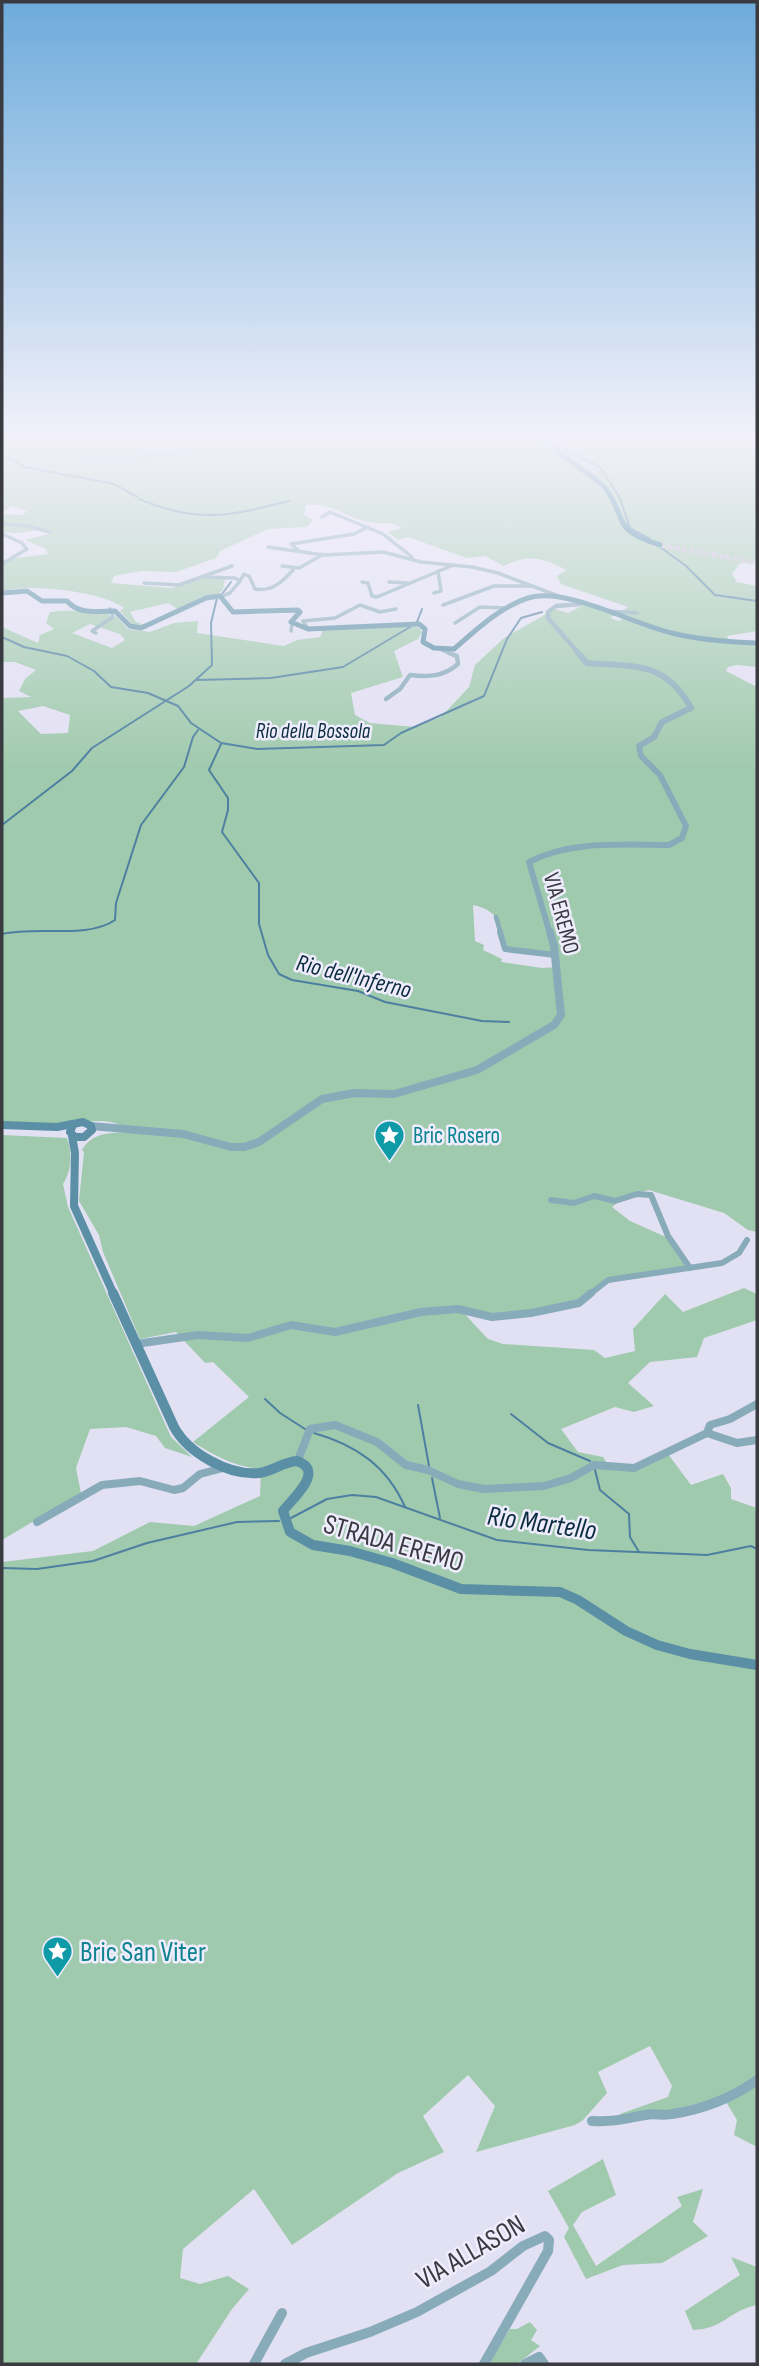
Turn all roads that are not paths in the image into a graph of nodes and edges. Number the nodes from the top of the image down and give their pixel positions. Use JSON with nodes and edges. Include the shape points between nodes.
{"nodes":[{"id":1,"x":27,"y":548,"type":"edge"},
{"id":2,"x":284,"y":548,"type":"edge"},
{"id":3,"x":296,"y":548,"type":"edge"},
{"id":4,"x":400,"y":548,"type":"edge"},
{"id":5,"x":301,"y":553,"type":"junction"},
{"id":6,"x":324,"y":555,"type":"junction"},
{"id":7,"x":2,"y":564,"type":"edge"},
{"id":8,"x":437,"y":564,"type":"junction"},
{"id":9,"x":453,"y":565,"type":"junction"},
{"id":10,"x":232,"y":566,"type":"dead end"},
{"id":11,"x":282,"y":566,"type":"dead end"},
{"id":12,"x":293,"y":570,"type":"junction"},
{"id":13,"x":438,"y":571,"type":"junction"},
{"id":14,"x":200,"y":577,"type":"junction"},
{"id":15,"x":240,"y":581,"type":"junction"},
{"id":16,"x":362,"y":582,"type":"dead end"},
{"id":17,"x":389,"y":582,"type":"dead end"},
{"id":18,"x":144,"y":583,"type":"dead end"},
{"id":19,"x":409,"y":584,"type":"junction"},
{"id":20,"x":533,"y":585,"type":"junction"},
{"id":21,"x":2,"y":593,"type":"edge"},
{"id":22,"x":434,"y":593,"type":"dead end"},
{"id":23,"x":222,"y":596,"type":"junction"},
{"id":24,"x":561,"y":597,"type":"junction"},
{"id":25,"x":581,"y":603,"type":"junction"},
{"id":26,"x":443,"y":605,"type":"dead end"},
{"id":27,"x":469,"y":605,"type":"dead end"},
{"id":28,"x":506,"y":608,"type":"junction"},
{"id":29,"x":110,"y":609,"type":"junction"},
{"id":30,"x":396,"y":609,"type":"dead end"},
{"id":31,"x":475,"y":610,"type":"junction"},
{"id":32,"x":608,"y":611,"type":"junction"},
{"id":33,"x":637,"y":613,"type":"dead end"},
{"id":34,"x":292,"y":623,"type":"junction"},
{"id":35,"x":455,"y":623,"type":"dead end"},
{"id":36,"x":308,"y":629,"type":"junction"},
{"id":37,"x":291,"y":631,"type":"dead end"},
{"id":38,"x":96,"y":633,"type":"dead end"},
{"id":39,"x":757,"y":643,"type":"edge"},
{"id":40,"x":442,"y":650,"type":"junction"},
{"id":41,"x":386,"y":699,"type":"dead end"},
{"id":42,"x":496,"y":917,"type":"dead end"},
{"id":43,"x":555,"y":955,"type":"junction"},
{"id":44,"x":2,"y":1125,"type":"edge"},
{"id":45,"x":72,"y":1132,"type":"junction"},
{"id":46,"x":89,"y":1132,"type":"junction"},
{"id":47,"x":76,"y":1156,"type":"junction"},
{"id":48,"x":551,"y":1200,"type":"dead end"},
{"id":49,"x":747,"y":1240,"type":"dead end"},
{"id":50,"x":690,"y":1268,"type":"junction"},
{"id":51,"x":136,"y":1344,"type":"junction"},
{"id":52,"x":757,"y":1405,"type":"edge"},
{"id":53,"x":707,"y":1433,"type":"junction"},
{"id":54,"x":757,"y":1440,"type":"edge"},
{"id":55,"x":298,"y":1460,"type":"junction"},
{"id":56,"x":228,"y":1467,"type":"junction"},
{"id":57,"x":37,"y":1522,"type":"dead end"},
{"id":58,"x":757,"y":1665,"type":"edge"},
{"id":59,"x":757,"y":2080,"type":"edge"},
{"id":60,"x":592,"y":2121,"type":"dead end"},
{"id":61,"x":282,"y":2313,"type":"dead end"},
{"id":62,"x":254,"y":2364,"type":"edge"},
{"id":63,"x":285,"y":2364,"type":"edge"},
{"id":64,"x":484,"y":2364,"type":"edge"},
{"id":65,"x":525,"y":2364,"type":"edge"},
{"id":66,"x":544,"y":2364,"type":"edge"}],
"edges":[{"from":1,"to":7,"type":"street"},
{"from":2,"to":5,"type":"street"},
{"from":3,"to":5,"type":"street"},
{"from":4,"to":8,"type":"street"},
{"from":5,"to":6,"type":"street"},
{"from":6,"to":8,"type":"street","via":[[375,551]]},
{"from":6,"to":12,"type":"street"},
{"from":8,"to":9,"type":"street"},
{"from":9,"to":13,"type":"street"},
{"from":9,"to":20,"type":"street"},
{"from":10,"to":14,"type":"street"},
{"from":11,"to":12,"type":"street"},
{"from":12,"to":15,"type":"street","via":[[272,589],[255,589],[245,573]]},
{"from":13,"to":19,"type":"street"},
{"from":13,"to":22,"type":"street","via":[[441,591]]},
{"from":14,"to":15,"type":"street"},
{"from":14,"to":18,"type":"street","via":[[174,586]]},
{"from":15,"to":23,"type":"street"},
{"from":16,"to":19,"type":"street","via":[[368,583],[372,596],[377,597]]},
{"from":17,"to":19,"type":"street"},
{"from":20,"to":24,"type":"street"},
{"from":20,"to":26,"type":"street","via":[[494,586]]},
{"from":21,"to":29,"type":"main road","via":[[30,592],[37,600],[67,601],[81,611]]},
{"from":23,"to":29,"type":"main road","via":[[206,598],[141,628],[131,626]]},
{"from":23,"to":34,"type":"main road","via":[[233,612],[299,610]]},
{"from":24,"to":25,"type":"main road"},
{"from":24,"to":28,"type":"main road","via":[[530,597]]},
{"from":25,"to":32,"type":"main road"},
{"from":25,"to":43,"type":"street","name":"VIA EREMO","via":[[556,606],[548,618],[587,663],[654,668],[684,692],[691,708],[662,722],[654,737],[639,746],[686,826],[682,838],[669,845],[559,850],[539,854],[529,862]]},
{"from":27,"to":31,"type":"street"},
{"from":28,"to":31,"type":"street"},
{"from":28,"to":40,"type":"main road","via":[[458,647]]},
{"from":29,"to":38,"type":"street","via":[[114,615],[92,631]]},
{"from":30,"to":36,"type":"street","via":[[380,612],[360,605],[340,616],[303,621]]},
{"from":31,"to":35,"type":"street"},
{"from":32,"to":33,"type":"street"},
{"from":32,"to":39,"type":"main road","via":[[670,633]]},
{"from":34,"to":36,"type":"main road"},
{"from":34,"to":37,"type":"street"},
{"from":36,"to":40,"type":"main road","via":[[413,623],[425,629],[422,639],[426,644]]},
{"from":40,"to":41,"type":"street","via":[[457,656],[454,668],[435,678],[410,675]]},
{"from":42,"to":43,"type":"street","via":[[505,948]]},
{"from":43,"to":46,"type":"street","name":"VIA EREMO","via":[[558,1020],[477,1070],[394,1094],[354,1093],[322,1099],[260,1142],[244,1147],[183,1134]]},
{"from":44,"to":45,"type":"main road"},
{"from":45,"to":46,"type":"main road"},
{"from":45,"to":46,"type":"main road","via":[[83,1122]]},
{"from":45,"to":47,"type":"main road"},
{"from":46,"to":47,"type":"main road"},
{"from":47,"to":51,"type":"main road","via":[[74,1206]]},
{"from":48,"to":50,"type":"street","via":[[574,1203],[594,1196],[615,1201],[651,1195],[668,1236]]},
{"from":49,"to":50,"type":"street","via":[[730,1260]]},
{"from":50,"to":51,"type":"street","via":[[603,1282],[579,1303],[531,1314],[492,1317],[458,1309],[421,1312],[335,1332],[291,1325],[248,1338],[198,1335]]},
{"from":51,"to":56,"type":"main road","via":[[181,1438]]},
{"from":52,"to":53,"type":"street","via":[[710,1425]]},
{"from":53,"to":54,"type":"street","via":[[737,1443]]},
{"from":53,"to":55,"type":"street","via":[[634,1468],[594,1465],[544,1486],[485,1489],[458,1484],[406,1465],[377,1442],[335,1424],[310,1429]]},
{"from":55,"to":56,"type":"main road","via":[[260,1474]]},
{"from":55,"to":58,"type":"main road","name":"STRADA EREMO","via":[[309,1474],[283,1511],[290,1532],[300,1540],[392,1563],[461,1588],[560,1592],[659,1646]]},
{"from":56,"to":57,"type":"street","via":[[200,1475],[174,1490],[140,1481],[102,1485]]},
{"from":59,"to":60,"type":"street","via":[[735,2096],[695,2109],[618,2122]]},
{"from":61,"to":62,"type":"street"},
{"from":63,"to":64,"type":"street","name":"VIA ALLASON","via":[[422,2308],[545,2236],[548,2251]]},
{"from":65,"to":66,"type":"street","via":[[539,2357]]}]}
